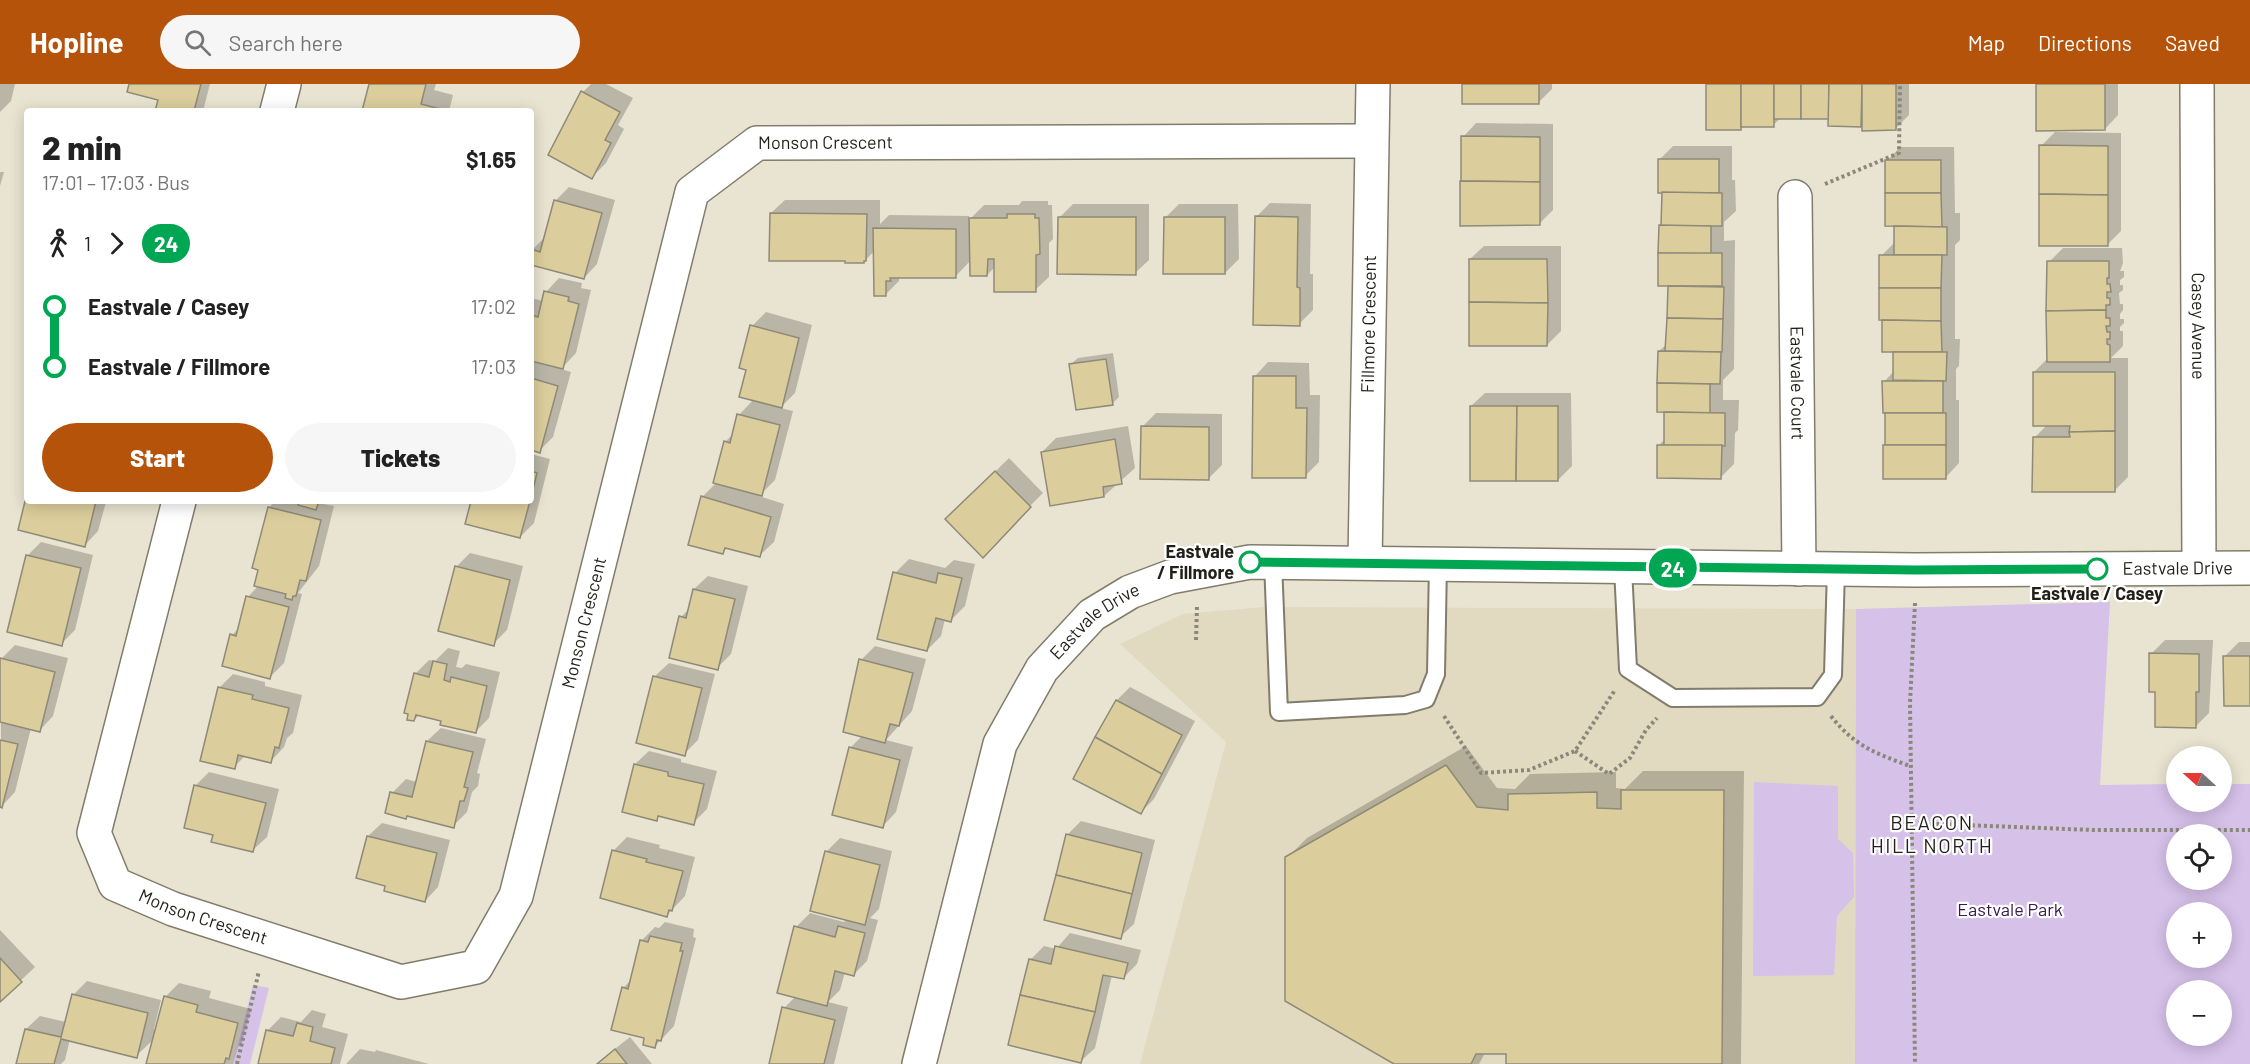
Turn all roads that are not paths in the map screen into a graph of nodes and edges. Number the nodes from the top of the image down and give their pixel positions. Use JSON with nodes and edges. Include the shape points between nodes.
{"nodes":[{"id":1,"x":284,"y":84,"type":"edge"},
{"id":2,"x":1372,"y":84,"type":"edge"},
{"id":3,"x":2197,"y":84,"type":"edge"},
{"id":4,"x":278,"y":108,"type":"edge"},
{"id":5,"x":1371,"y":141,"type":"junction"},
{"id":6,"x":1795,"y":197,"type":"road end"},
{"id":7,"x":178,"y":504,"type":"edge"},
{"id":8,"x":1274,"y":562,"type":"junction"},
{"id":9,"x":1365,"y":562,"type":"junction"},
{"id":10,"x":1438,"y":563,"type":"junction"},
{"id":11,"x":1623,"y":568,"type":"junction"},
{"id":12,"x":2199,"y":568,"type":"junction"},
{"id":13,"x":2250,"y":568,"type":"edge"},
{"id":14,"x":1799,"y":569,"type":"junction"},
{"id":15,"x":1836,"y":569,"type":"junction"},
{"id":16,"x":919,"y":1064,"type":"edge"}],
"edges":[{"from":1,"to":4,"type":"street"},
{"from":2,"to":5,"type":"street","name":"Fillmore Crescent"},
{"from":3,"to":12,"type":"street","name":"Casey Avenue"},
{"from":5,"to":7,"type":"street","name":"Monson Crescent","via":[[757,143],[692,192],[516,896],[476,967],[401,982],[172,909],[115,884],[94,833]]},
{"from":5,"to":9,"type":"street","name":"Fillmore Crescent"},
{"from":6,"to":14,"type":"street","name":"Eastvale Court"},
{"from":8,"to":9,"type":"street","name":"Eastvale Drive"},
{"from":8,"to":10,"type":"lane","via":[[1279,712],[1405,705],[1426,699],[1436,674]]},
{"from":8,"to":16,"type":"street","name":"Eastvale Drive","via":[[1250,562],[1170,577],[1130,592],[1092,615],[1042,669],[1000,744]]},
{"from":9,"to":10,"type":"street","name":"Eastvale Drive"},
{"from":10,"to":11,"type":"street","name":"Eastvale Drive"},
{"from":11,"to":14,"type":"street","name":"Eastvale Drive"},
{"from":11,"to":15,"type":"lane","via":[[1628,669],[1673,698],[1817,697],[1833,675]]},
{"from":12,"to":13,"type":"street","name":"Eastvale Drive"},
{"from":12,"to":15,"type":"street","name":"Eastvale Drive"},
{"from":14,"to":15,"type":"street","name":"Eastvale Drive"}]}
